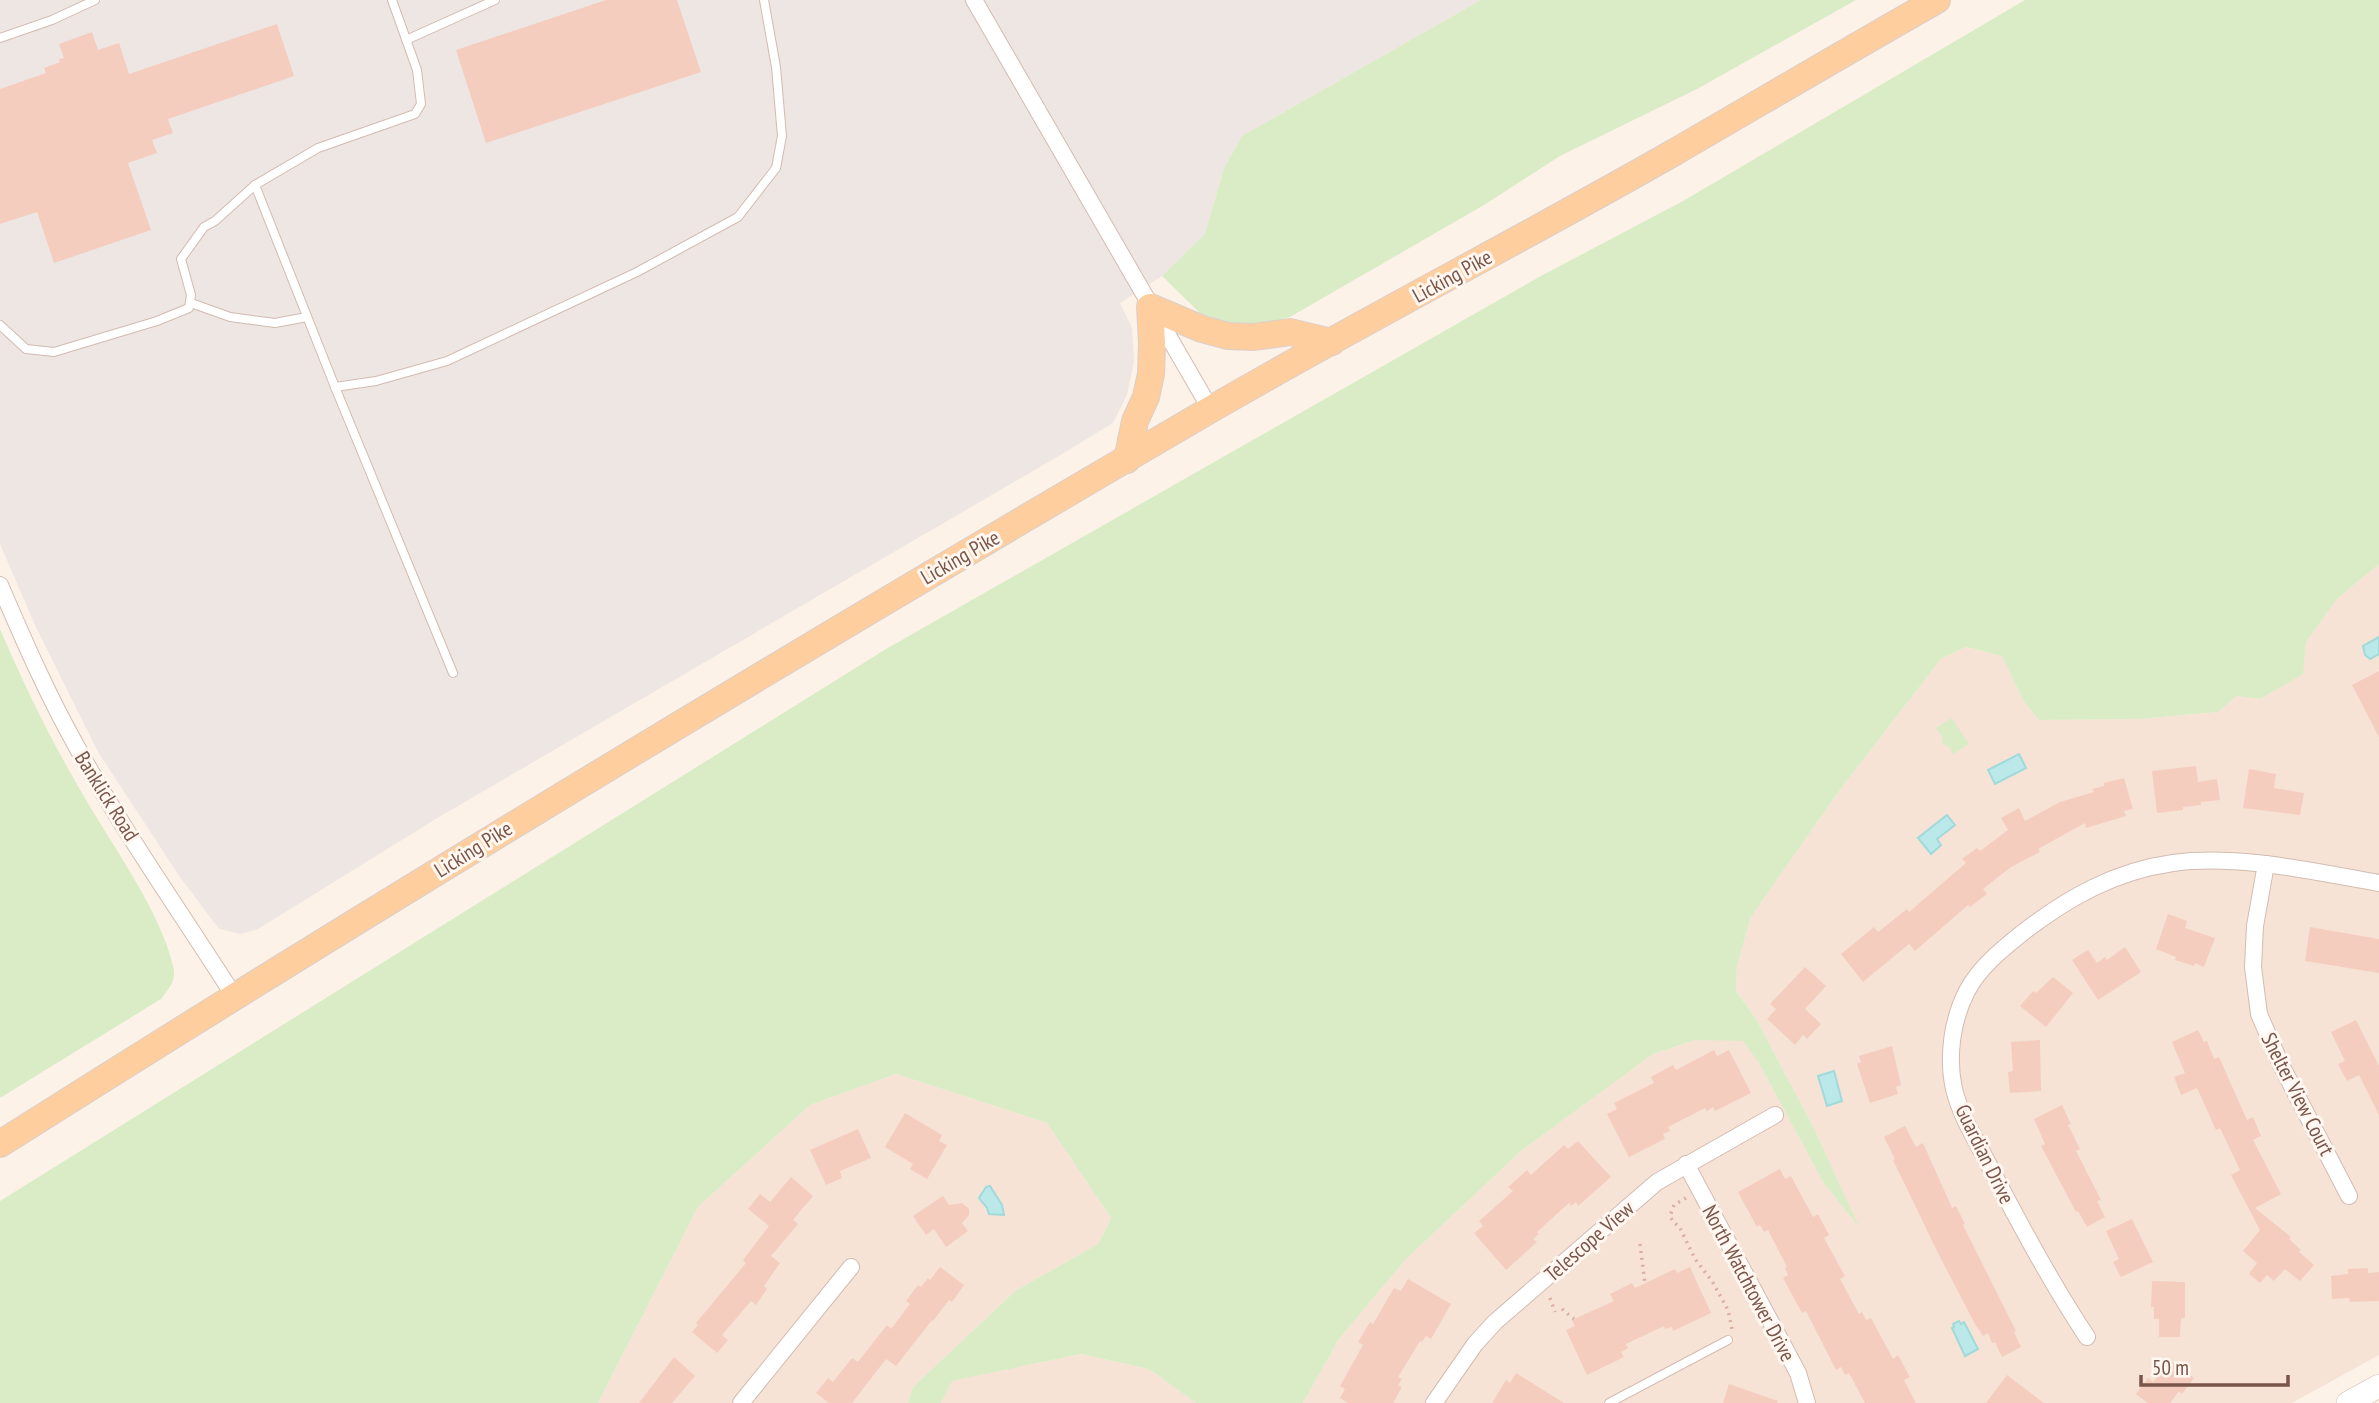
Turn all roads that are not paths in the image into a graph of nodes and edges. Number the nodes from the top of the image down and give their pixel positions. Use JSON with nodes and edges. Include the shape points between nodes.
{"nodes":[{"id":1,"x":94,"y":0,"type":"edge"},
{"id":2,"x":392,"y":0,"type":"edge"},
{"id":3,"x":495,"y":0,"type":"edge"},
{"id":4,"x":764,"y":0,"type":"edge"},
{"id":5,"x":974,"y":0,"type":"edge"},
{"id":6,"x":1937,"y":0,"type":"edge"},
{"id":7,"x":81,"y":3,"type":"edge"},
{"id":8,"x":0,"y":38,"type":"edge"},
{"id":9,"x":406,"y":40,"type":"junction"},
{"id":10,"x":255,"y":186,"type":"junction"},
{"id":11,"x":191,"y":303,"type":"junction"},
{"id":12,"x":1150,"y":307,"type":"junction"},
{"id":13,"x":307,"y":317,"type":"junction"},
{"id":14,"x":0,"y":325,"type":"edge"},
{"id":15,"x":1332,"y":342,"type":"junction"},
{"id":16,"x":335,"y":387,"type":"junction"},
{"id":17,"x":1211,"y":410,"type":"junction"},
{"id":18,"x":1127,"y":460,"type":"junction"},
{"id":19,"x":0,"y":585,"type":"edge"},
{"id":20,"x":453,"y":673,"type":"dead end"},
{"id":21,"x":2266,"y":864,"type":"junction"},
{"id":22,"x":2379,"y":883,"type":"edge"},
{"id":23,"x":234,"y":996,"type":"junction"},
{"id":24,"x":1775,"y":1115,"type":"dead end"},
{"id":25,"x":0,"y":1144,"type":"edge"},
{"id":26,"x":1686,"y":1164,"type":"junction"},
{"id":27,"x":2349,"y":1196,"type":"dead end"},
{"id":28,"x":851,"y":1267,"type":"dead end"},
{"id":29,"x":2087,"y":1337,"type":"dead end"},
{"id":30,"x":1728,"y":1340,"type":"road end"},
{"id":31,"x":2379,"y":1386,"type":"edge"},
{"id":32,"x":741,"y":1403,"type":"edge"},
{"id":33,"x":1434,"y":1403,"type":"edge"},
{"id":34,"x":1609,"y":1403,"type":"edge"},
{"id":35,"x":1807,"y":1403,"type":"edge"},
{"id":36,"x":2348,"y":1403,"type":"edge"}],
"edges":[{"from":1,"to":7,"type":"lane"},
{"from":2,"to":9,"type":"lane"},
{"from":3,"to":9,"type":"lane"},
{"from":4,"to":16,"type":"lane","via":[[782,136],[776,168],[738,217],[637,272],[447,360],[376,381]]},
{"from":5,"to":12,"type":"street"},
{"from":6,"to":15,"type":"main road","name":"Licking Pike"},
{"from":7,"to":8,"type":"lane","via":[[52,20]]},
{"from":9,"to":10,"type":"lane","via":[[417,70],[421,104],[415,114],[318,148]]},
{"from":10,"to":11,"type":"lane","via":[[204,227],[181,259]]},
{"from":10,"to":13,"type":"lane"},
{"from":11,"to":13,"type":"lane","via":[[230,317],[275,323]]},
{"from":11,"to":14,"type":"lane","via":[[157,321],[54,352],[26,349]]},
{"from":12,"to":15,"type":"main road","via":[[1228,336],[1290,332]]},
{"from":12,"to":17,"type":"street"},
{"from":12,"to":18,"type":"main road","via":[[1151,373]]},
{"from":13,"to":16,"type":"lane"},
{"from":15,"to":17,"type":"main road","name":"Licking Pike"},
{"from":16,"to":20,"type":"lane"},
{"from":17,"to":18,"type":"main road","name":"Licking Pike"},
{"from":18,"to":23,"type":"main road","name":"Licking Pike","via":[[657,737]]},
{"from":19,"to":23,"type":"street","name":"Banklick Road","via":[[79,751]]},
{"from":21,"to":22,"type":"street","name":"Guardian Drive"},
{"from":21,"to":27,"type":"street","name":"Shelter View Court","via":[[2253,967],[2259,1014]]},
{"from":21,"to":29,"type":"street","name":"Guardian Drive","via":[[2174,863],[2084,891],[2042,918],[1992,960],[1959,1008],[1951,1056],[1955,1090],[1967,1122],[2032,1247]]},
{"from":23,"to":25,"type":"main road","name":"Licking Pike"},
{"from":24,"to":26,"type":"street","name":"Telescope View"},
{"from":26,"to":33,"type":"street","name":"Telescope View","via":[[1650,1188],[1495,1322]]},
{"from":26,"to":35,"type":"street","name":"North Watchtower Drive","via":[[1798,1373]]},
{"from":28,"to":32,"type":"street"},
{"from":30,"to":34,"type":"lane"},
{"from":31,"to":36,"type":"main road"}]}
